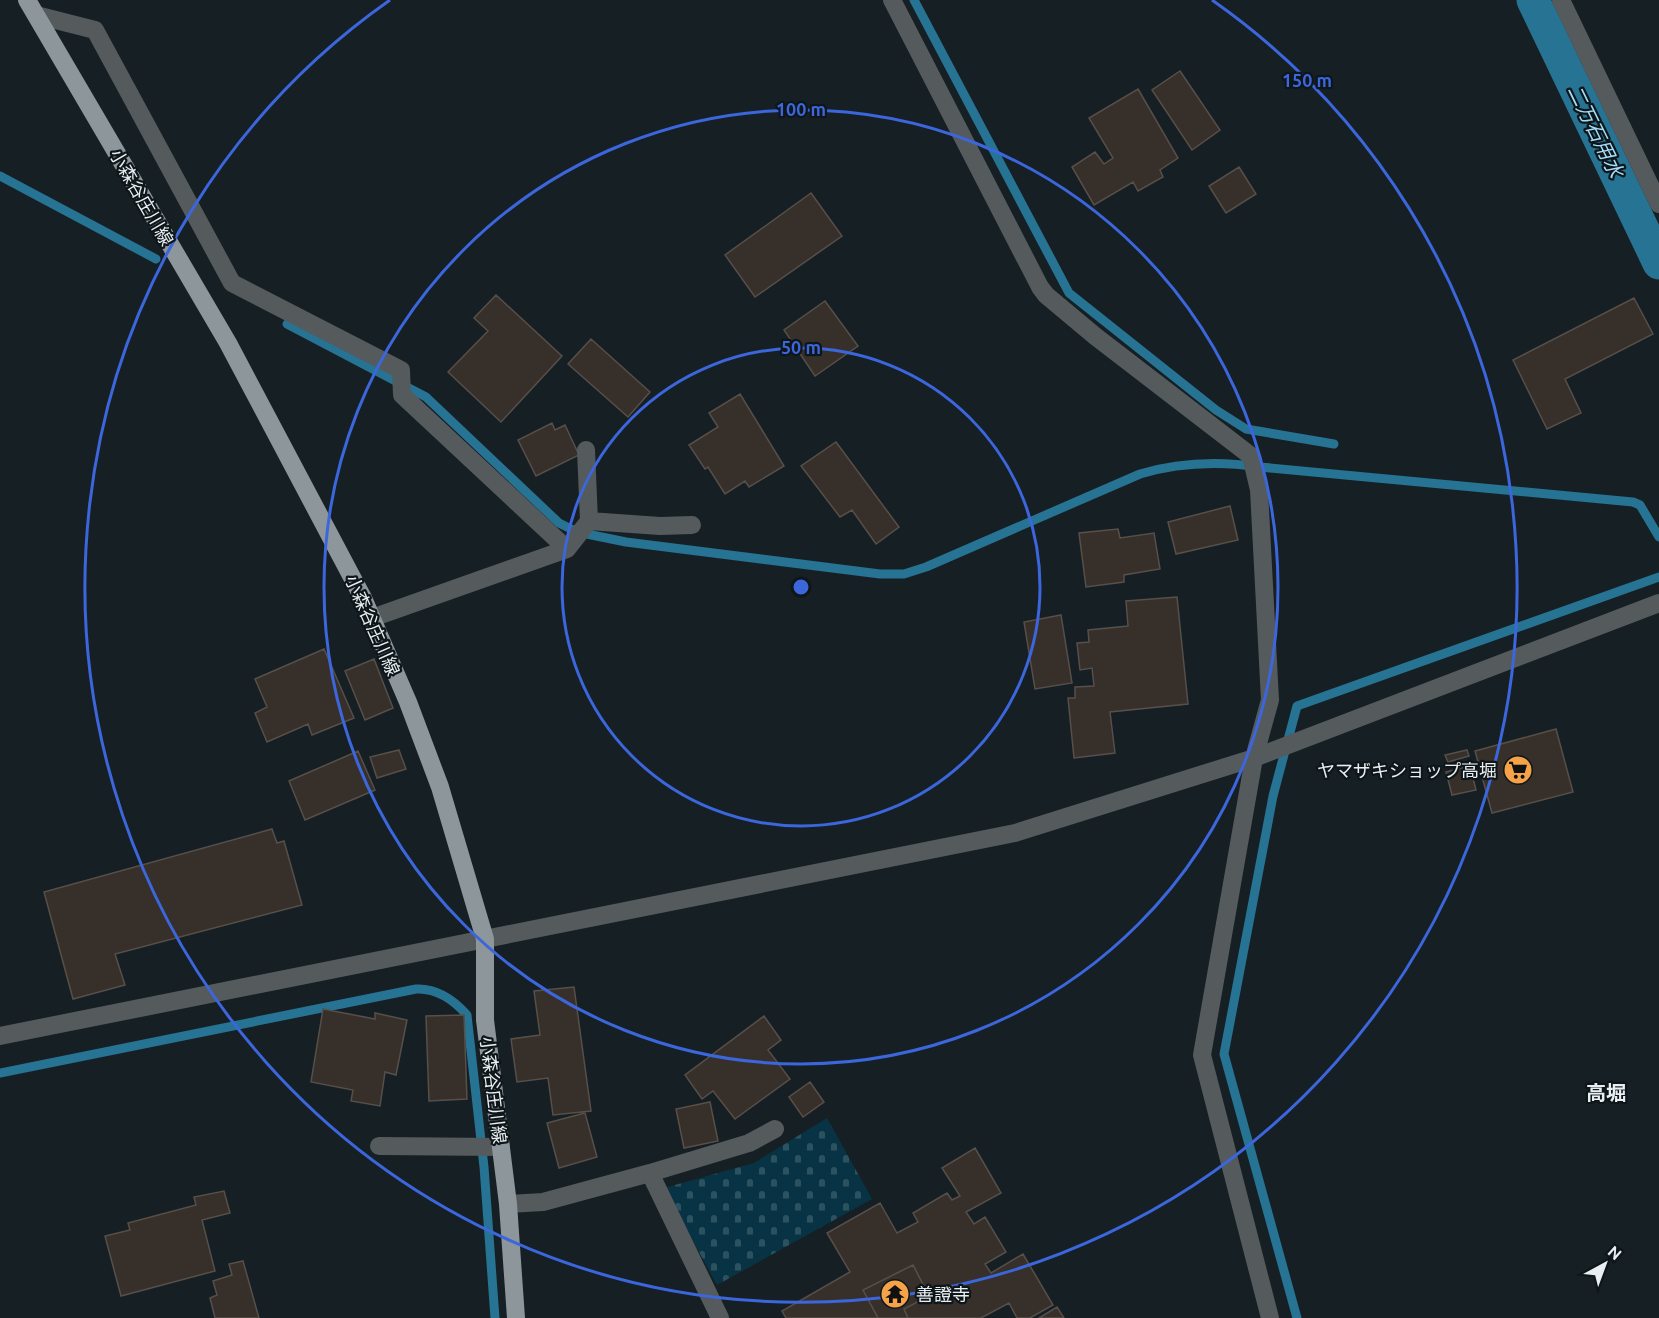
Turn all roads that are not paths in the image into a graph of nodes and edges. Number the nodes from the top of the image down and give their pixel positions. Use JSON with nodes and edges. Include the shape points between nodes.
{"nodes":[{"id":1,"x":892,"y":0,"type":"edge"},
{"id":2,"x":1562,"y":0,"type":"edge"},
{"id":3,"x":31,"y":8,"type":"edge"},
{"id":4,"x":1659,"y":204,"type":"edge"},
{"id":5,"x":586,"y":450,"type":"dead end"},
{"id":6,"x":589,"y":521,"type":"junction"},
{"id":7,"x":692,"y":525,"type":"dead end"},
{"id":8,"x":567,"y":549,"type":"junction"},
{"id":9,"x":1659,"y":603,"type":"edge"},
{"id":10,"x":372,"y":618,"type":"junction"},
{"id":11,"x":1254,"y":758,"type":"junction"},
{"id":12,"x":485,"y":939,"type":"junction"},
{"id":13,"x":0,"y":1036,"type":"edge"},
{"id":14,"x":776,"y":1129,"type":"dead end"},
{"id":15,"x":379,"y":1146,"type":"dead end"},
{"id":16,"x":501,"y":1147,"type":"junction"},
{"id":17,"x":650,"y":1173,"type":"junction"},
{"id":18,"x":508,"y":1204,"type":"junction"},
{"id":19,"x":516,"y":1318,"type":"edge"},
{"id":20,"x":720,"y":1318,"type":"edge"},
{"id":21,"x":1270,"y":1318,"type":"edge"}],
"edges":[{"from":1,"to":11,"type":"street","via":[[1046,295],[1251,456],[1259,490],[1270,700]]},
{"from":2,"to":4,"type":"street"},
{"from":3,"to":8,"type":"street","via":[[95,30],[232,283],[400,370],[402,395]]},
{"from":3,"to":10,"type":"main road","name":"小森谷庄川線","via":[[228,344]]},
{"from":5,"to":6,"type":"street"},
{"from":6,"to":7,"type":"street"},
{"from":6,"to":8,"type":"street"},
{"from":8,"to":10,"type":"street"},
{"from":9,"to":11,"type":"street"},
{"from":10,"to":12,"type":"main road","name":"小森谷庄川線","via":[[440,787]]},
{"from":11,"to":12,"type":"street","via":[[1015,833]]},
{"from":11,"to":21,"type":"street","via":[[1202,1055]]},
{"from":12,"to":13,"type":"street"},
{"from":12,"to":16,"type":"main road","name":"小森谷庄川線","via":[[484,1020]]},
{"from":14,"to":17,"type":"street","via":[[749,1143]]},
{"from":15,"to":16,"type":"street"},
{"from":16,"to":18,"type":"main road","name":"小森谷庄川線"},
{"from":17,"to":18,"type":"street","via":[[543,1202]]},
{"from":17,"to":20,"type":"street"},
{"from":18,"to":19,"type":"main road","name":"小森谷庄川線"}]}
